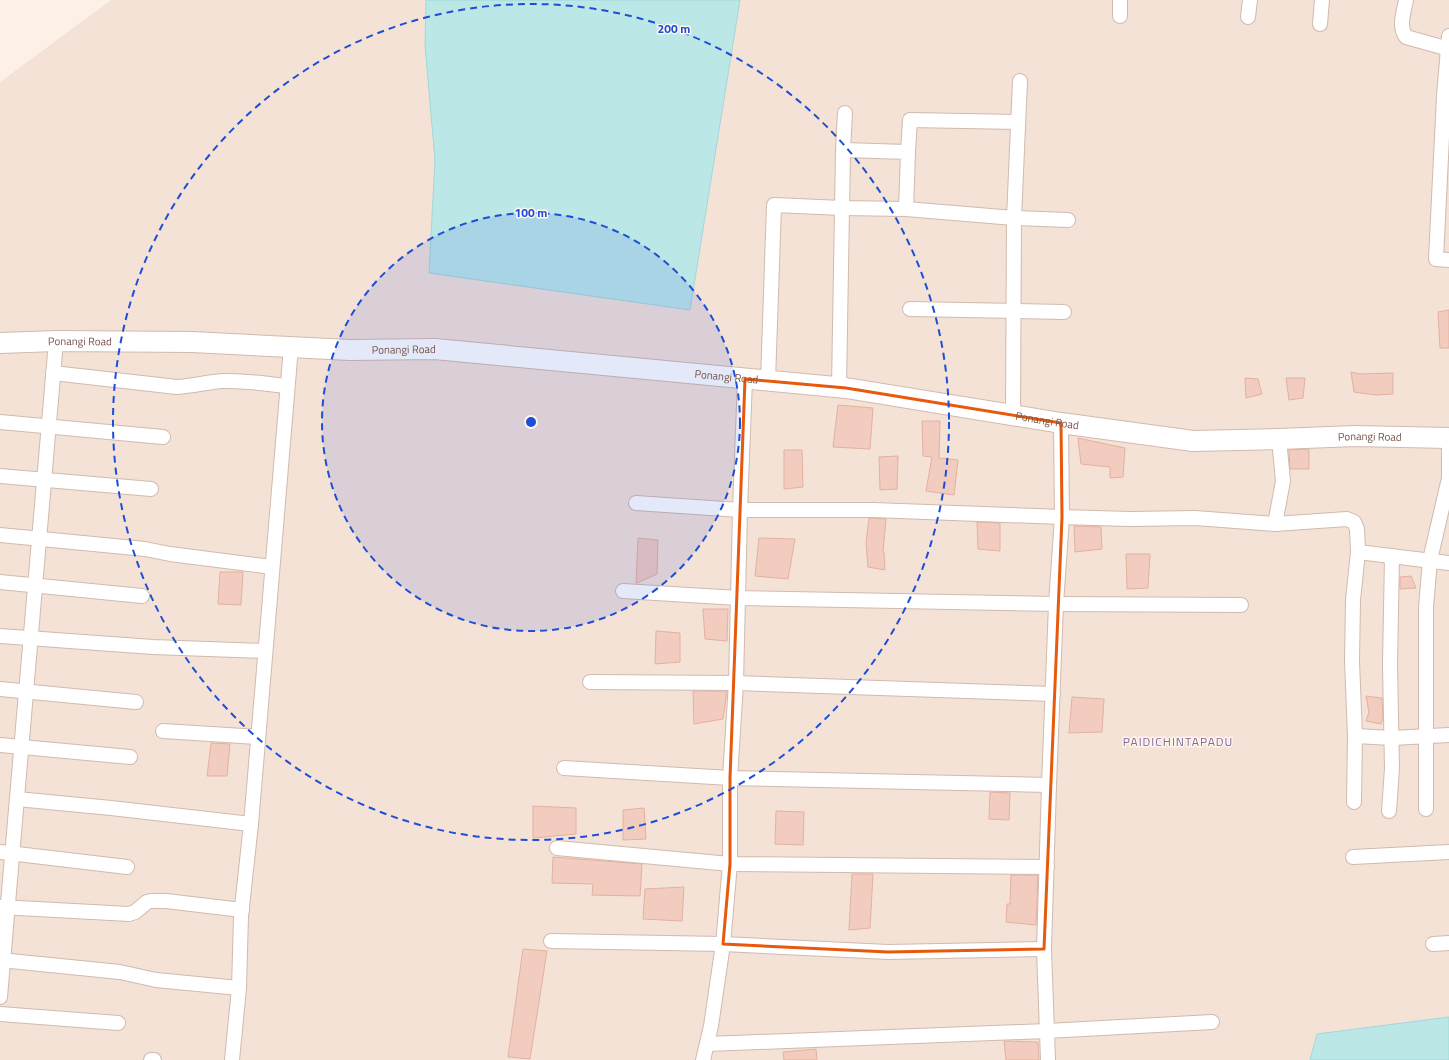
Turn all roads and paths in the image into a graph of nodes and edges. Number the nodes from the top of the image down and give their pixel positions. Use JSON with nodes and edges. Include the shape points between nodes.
{"nodes":[{"id":1,"x":1120,"y":0,"type":"edge"},
{"id":2,"x":1250,"y":0,"type":"edge"},
{"id":3,"x":1322,"y":0,"type":"edge"},
{"id":4,"x":1406,"y":0,"type":"edge"},
{"id":5,"x":1120,"y":16,"type":"dead end"},
{"id":6,"x":1248,"y":17,"type":"dead end"},
{"id":7,"x":1320,"y":24,"type":"dead end"},
{"id":8,"x":1449,"y":44,"type":"edge"},
{"id":9,"x":1020,"y":81,"type":"dead end"},
{"id":10,"x":845,"y":113,"type":"dead end"},
{"id":11,"x":1018,"y":122,"type":"junction"},
{"id":12,"x":1446,"y":128,"type":"edge"},
{"id":13,"x":843,"y":150,"type":"junction"},
{"id":14,"x":908,"y":152,"type":"junction"},
{"id":15,"x":1444,"y":176,"type":"edge"},
{"id":16,"x":842,"y":208,"type":"junction"},
{"id":17,"x":906,"y":209,"type":"junction"},
{"id":18,"x":1014,"y":218,"type":"junction"},
{"id":19,"x":1068,"y":220,"type":"dead end"},
{"id":20,"x":1449,"y":260,"type":"edge"},
{"id":21,"x":910,"y":309,"type":"dead end"},
{"id":22,"x":1014,"y":312,"type":"junction"},
{"id":23,"x":1064,"y":312,"type":"dead end"},
{"id":24,"x":56,"y":341,"type":"junction"},
{"id":25,"x":0,"y":343,"type":"edge"},
{"id":26,"x":291,"y":347,"type":"junction"},
{"id":27,"x":53,"y":373,"type":"junction"},
{"id":28,"x":745,"y":379,"type":"junction"},
{"id":29,"x":768,"y":381,"type":"junction"},
{"id":30,"x":287,"y":386,"type":"junction"},
{"id":31,"x":839,"y":387,"type":"junction"},
{"id":32,"x":1013,"y":415,"type":"junction"},
{"id":33,"x":0,"y":422,"type":"edge"},
{"id":34,"x":1061,"y":422,"type":"junction"},
{"id":35,"x":49,"y":426,"type":"junction"},
{"id":36,"x":163,"y":438,"type":"dead end"},
{"id":37,"x":1279,"y":439,"type":"junction"},
{"id":38,"x":1449,"y":439,"type":"edge"},
{"id":39,"x":0,"y":476,"type":"edge"},
{"id":40,"x":44,"y":479,"type":"junction"},
{"id":41,"x":152,"y":490,"type":"dead end"},
{"id":42,"x":636,"y":503,"type":"dead end"},
{"id":43,"x":740,"y":510,"type":"junction"},
{"id":44,"x":1062,"y":517,"type":"junction"},
{"id":45,"x":1275,"y":524,"type":"junction"},
{"id":46,"x":0,"y":535,"type":"edge"},
{"id":47,"x":38,"y":539,"type":"junction"},
{"id":48,"x":1358,"y":552,"type":"junction"},
{"id":49,"x":1392,"y":556,"type":"junction"},
{"id":50,"x":1430,"y":560,"type":"junction"},
{"id":51,"x":1449,"y":563,"type":"edge"},
{"id":52,"x":272,"y":568,"type":"junction"},
{"id":53,"x":0,"y":582,"type":"edge"},
{"id":54,"x":35,"y":585,"type":"junction"},
{"id":55,"x":623,"y":591,"type":"dead end"},
{"id":56,"x":142,"y":596,"type":"dead end"},
{"id":57,"x":738,"y":598,"type":"junction"},
{"id":58,"x":1056,"y":604,"type":"junction"},
{"id":59,"x":1241,"y":605,"type":"dead end"},
{"id":60,"x":0,"y":636,"type":"edge"},
{"id":61,"x":31,"y":638,"type":"junction"},
{"id":62,"x":265,"y":651,"type":"junction"},
{"id":63,"x":590,"y":682,"type":"dead end"},
{"id":64,"x":736,"y":683,"type":"junction"},
{"id":65,"x":0,"y":689,"type":"edge"},
{"id":66,"x":26,"y":692,"type":"junction"},
{"id":67,"x":1053,"y":694,"type":"junction"},
{"id":68,"x":136,"y":702,"type":"dead end"},
{"id":69,"x":163,"y":732,"type":"dead end"},
{"id":70,"x":1449,"y":735,"type":"edge"},
{"id":71,"x":1355,"y":736,"type":"junction"},
{"id":72,"x":1426,"y":736,"type":"junction"},
{"id":73,"x":258,"y":738,"type":"junction"},
{"id":74,"x":1392,"y":738,"type":"junction"},
{"id":75,"x":0,"y":745,"type":"edge"},
{"id":76,"x":22,"y":746,"type":"junction"},
{"id":77,"x":130,"y":757,"type":"dead end"},
{"id":78,"x":564,"y":768,"type":"dead end"},
{"id":79,"x":730,"y":778,"type":"junction"},
{"id":80,"x":1049,"y":785,"type":"junction"},
{"id":81,"x":17,"y":799,"type":"junction"},
{"id":82,"x":1354,"y":802,"type":"dead end"},
{"id":83,"x":1426,"y":809,"type":"dead end"},
{"id":84,"x":1389,"y":811,"type":"dead end"},
{"id":85,"x":251,"y":824,"type":"junction"},
{"id":86,"x":557,"y":848,"type":"dead end"},
{"id":87,"x":1449,"y":852,"type":"edge"},
{"id":88,"x":6,"y":853,"type":"edge"},
{"id":89,"x":1353,"y":857,"type":"dead end"},
{"id":90,"x":730,"y":864,"type":"junction"},
{"id":91,"x":127,"y":867,"type":"dead end"},
{"id":92,"x":1047,"y":867,"type":"junction"},
{"id":93,"x":4,"y":908,"type":"edge"},
{"id":94,"x":242,"y":910,"type":"junction"},
{"id":95,"x":551,"y":941,"type":"dead end"},
{"id":96,"x":1449,"y":943,"type":"edge"},
{"id":97,"x":722,"y":944,"type":"junction"},
{"id":98,"x":1433,"y":944,"type":"dead end"},
{"id":99,"x":1044,"y":949,"type":"junction"},
{"id":100,"x":2,"y":960,"type":"edge"},
{"id":101,"x":239,"y":988,"type":"junction"},
{"id":102,"x":0,"y":997,"type":"edge"},
{"id":103,"x":0,"y":1014,"type":"edge"},
{"id":104,"x":1212,"y":1022,"type":"dead end"},
{"id":105,"x":118,"y":1023,"type":"dead end"},
{"id":106,"x":1047,"y":1031,"type":"junction"},
{"id":107,"x":707,"y":1044,"type":"junction"},
{"id":108,"x":232,"y":1060,"type":"edge"},
{"id":109,"x":703,"y":1060,"type":"edge"},
{"id":110,"x":1048,"y":1060,"type":"edge"}],
"edges":[{"from":1,"to":5,"type":"street"},
{"from":2,"to":6,"type":"street"},
{"from":3,"to":7,"type":"street"},
{"from":4,"to":8,"type":"street","via":[[1401,27],[1406,37]]},
{"from":8,"to":12,"type":"street"},
{"from":9,"to":11,"type":"street"},
{"from":10,"to":13,"type":"street"},
{"from":11,"to":14,"type":"street","via":[[910,120]]},
{"from":11,"to":18,"type":"street"},
{"from":12,"to":15,"type":"street"},
{"from":13,"to":14,"type":"street"},
{"from":13,"to":16,"type":"street"},
{"from":14,"to":17,"type":"street"},
{"from":15,"to":20,"type":"street","via":[[1436,259]]},
{"from":16,"to":17,"type":"street"},
{"from":16,"to":29,"type":"street","via":[[774,204]]},
{"from":16,"to":31,"type":"street"},
{"from":17,"to":18,"type":"street"},
{"from":18,"to":19,"type":"street"},
{"from":18,"to":22,"type":"street"},
{"from":21,"to":22,"type":"street"},
{"from":22,"to":23,"type":"street"},
{"from":22,"to":32,"type":"street"},
{"from":24,"to":25,"type":"street","name":"Ponangi Road"},
{"from":24,"to":26,"type":"street","name":"Ponangi Road","via":[[192,342]]},
{"from":24,"to":27,"type":"street"},
{"from":26,"to":28,"type":"street","name":"Ponangi Road","via":[[350,350],[435,349]]},
{"from":26,"to":30,"type":"street"},
{"from":27,"to":30,"type":"street","via":[[177,387],[222,381]]},
{"from":27,"to":35,"type":"street"},
{"from":28,"to":29,"type":"street","name":"Ponangi Road"},
{"from":28,"to":43,"type":"street"},
{"from":29,"to":31,"type":"street","name":"Ponangi Road"},
{"from":30,"to":52,"type":"street"},
{"from":31,"to":32,"type":"street","name":"Ponangi Road"},
{"from":32,"to":34,"type":"street","name":"Ponangi Road"},
{"from":33,"to":35,"type":"street"},
{"from":34,"to":37,"type":"street","name":"Ponangi Road","via":[[1193,441]]},
{"from":34,"to":44,"type":"street"},
{"from":35,"to":36,"type":"street"},
{"from":35,"to":40,"type":"street"},
{"from":37,"to":38,"type":"street","name":"Ponangi Road","via":[[1355,436]]},
{"from":37,"to":45,"type":"street","via":[[1283,481]]},
{"from":38,"to":50,"type":"street","via":[[1449,478]]},
{"from":39,"to":40,"type":"street"},
{"from":40,"to":41,"type":"street"},
{"from":40,"to":47,"type":"street"},
{"from":42,"to":43,"type":"street"},
{"from":43,"to":44,"type":"street","via":[[874,510]]},
{"from":43,"to":57,"type":"street"},
{"from":44,"to":45,"type":"street","via":[[1195,518]]},
{"from":44,"to":58,"type":"street"},
{"from":45,"to":48,"type":"street","via":[[1347,519],[1354,522],[1357,529]]},
{"from":46,"to":47,"type":"street"},
{"from":47,"to":52,"type":"street","via":[[146,549]]},
{"from":47,"to":54,"type":"street"},
{"from":48,"to":49,"type":"street"},
{"from":48,"to":71,"type":"street","via":[[1353,600],[1352,661]]},
{"from":49,"to":50,"type":"street"},
{"from":49,"to":74,"type":"street"},
{"from":50,"to":51,"type":"street"},
{"from":50,"to":72,"type":"street","via":[[1426,607]]},
{"from":52,"to":62,"type":"street"},
{"from":53,"to":54,"type":"street"},
{"from":54,"to":56,"type":"street"},
{"from":54,"to":61,"type":"street"},
{"from":55,"to":57,"type":"street"},
{"from":57,"to":58,"type":"street"},
{"from":57,"to":64,"type":"street"},
{"from":58,"to":59,"type":"street"},
{"from":58,"to":67,"type":"street"},
{"from":60,"to":61,"type":"street"},
{"from":61,"to":62,"type":"street","via":[[153,647]]},
{"from":61,"to":66,"type":"street"},
{"from":62,"to":73,"type":"street"},
{"from":63,"to":64,"type":"street"},
{"from":64,"to":67,"type":"street"},
{"from":64,"to":79,"type":"street"},
{"from":65,"to":66,"type":"street"},
{"from":66,"to":68,"type":"street"},
{"from":66,"to":76,"type":"street"},
{"from":67,"to":80,"type":"street"},
{"from":69,"to":73,"type":"street"},
{"from":70,"to":72,"type":"street"},
{"from":71,"to":74,"type":"street"},
{"from":71,"to":82,"type":"street"},
{"from":72,"to":74,"type":"street"},
{"from":72,"to":83,"type":"street"},
{"from":73,"to":85,"type":"street"},
{"from":74,"to":84,"type":"street"},
{"from":75,"to":76,"type":"street"},
{"from":76,"to":77,"type":"street"},
{"from":76,"to":81,"type":"street"},
{"from":78,"to":79,"type":"street"},
{"from":79,"to":80,"type":"street"},
{"from":79,"to":90,"type":"street"},
{"from":80,"to":92,"type":"street"},
{"from":81,"to":85,"type":"street"},
{"from":81,"to":88,"type":"street"},
{"from":85,"to":94,"type":"street"},
{"from":86,"to":90,"type":"street"},
{"from":87,"to":89,"type":"street"},
{"from":88,"to":91,"type":"street"},
{"from":88,"to":93,"type":"street"},
{"from":90,"to":92,"type":"street"},
{"from":90,"to":97,"type":"street"},
{"from":92,"to":99,"type":"street"},
{"from":93,"to":94,"type":"street","via":[[129,914],[146,902],[166,901]]},
{"from":93,"to":100,"type":"street"},
{"from":94,"to":101,"type":"street"},
{"from":95,"to":97,"type":"street"},
{"from":96,"to":98,"type":"street"},
{"from":97,"to":99,"type":"street","via":[[888,952]]},
{"from":97,"to":107,"type":"street"},
{"from":99,"to":106,"type":"street"},
{"from":100,"to":101,"type":"street"},
{"from":100,"to":102,"type":"street"},
{"from":101,"to":108,"type":"street"},
{"from":103,"to":105,"type":"street"},
{"from":104,"to":106,"type":"street"},
{"from":106,"to":107,"type":"street"},
{"from":106,"to":110,"type":"street"},
{"from":107,"to":109,"type":"street"}]}
